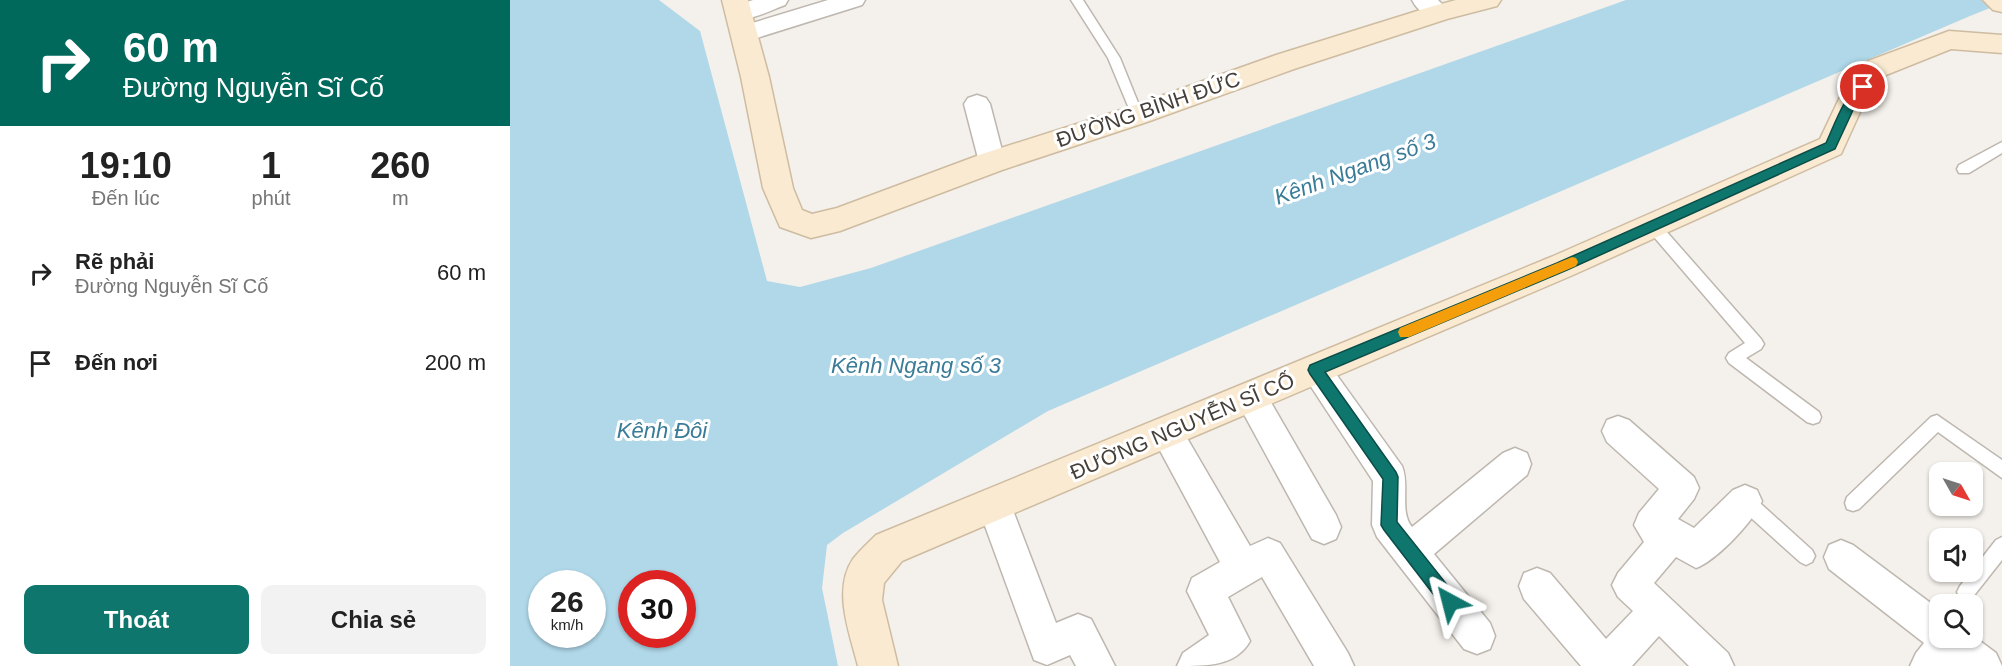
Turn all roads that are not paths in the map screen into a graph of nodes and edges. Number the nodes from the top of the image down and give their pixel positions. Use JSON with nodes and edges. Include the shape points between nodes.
{"nodes":[{"id":1,"x":777,"y":0,"type":"edge"},
{"id":2,"x":854,"y":0,"type":"edge"},
{"id":3,"x":1077,"y":0,"type":"edge"},
{"id":4,"x":1488,"y":0,"type":"edge"},
{"id":5,"x":1996,"y":0,"type":"edge"},
{"id":6,"x":2002,"y":4,"type":"edge"},
{"id":7,"x":1431,"y":6,"type":"edge"},
{"id":8,"x":739,"y":16,"type":"edge"},
{"id":9,"x":2002,"y":44,"type":"edge"},
{"id":10,"x":977,"y":104,"type":"dead end"},
{"id":11,"x":1137,"y":115,"type":"junction"},
{"id":12,"x":2002,"y":147,"type":"edge"},
{"id":13,"x":992,"y":162,"type":"junction"},
{"id":14,"x":1964,"y":169,"type":"dead end"},
{"id":15,"x":1653,"y":226,"type":"junction"},
{"id":16,"x":1315,"y":370,"type":"junction"},
{"id":17,"x":1251,"y":397,"type":"junction"},
{"id":18,"x":1813,"y":417,"type":"dead end"},
{"id":19,"x":1618,"y":431,"type":"dead end"},
{"id":20,"x":1166,"y":432,"type":"junction"},
{"id":21,"x":1515,"y":464,"type":"dead end"},
{"id":22,"x":2002,"y":470,"type":"edge"},
{"id":23,"x":1745,"y":501,"type":"joint"},
{"id":24,"x":1853,"y":503,"type":"dead end"},
{"id":25,"x":994,"y":504,"type":"junction"},
{"id":26,"x":1324,"y":527,"type":"dead end"},
{"id":27,"x":1668,"y":541,"type":"junction"},
{"id":28,"x":2002,"y":546,"type":"edge"},
{"id":29,"x":1410,"y":551,"type":"junction"},
{"id":30,"x":1806,"y":556,"type":"dead end"},
{"id":31,"x":1841,"y":556,"type":"dead end"},
{"id":32,"x":1243,"y":568,"type":"junction"},
{"id":33,"x":1537,"y":586,"type":"dead end"},
{"id":34,"x":1966,"y":592,"type":"dead end"},
{"id":35,"x":1658,"y":610,"type":"junction"},
{"id":36,"x":1929,"y":633,"type":"edge"},
{"id":37,"x":1477,"y":636,"type":"dead end"},
{"id":38,"x":1949,"y":648,"type":"edge"},
{"id":39,"x":878,"y":666,"type":"edge"},
{"id":40,"x":1096,"y":666,"type":"edge"},
{"id":41,"x":1196,"y":666,"type":"edge"},
{"id":42,"x":1335,"y":666,"type":"edge"},
{"id":43,"x":1606,"y":666,"type":"edge"},
{"id":44,"x":1715,"y":666,"type":"edge"},
{"id":45,"x":1983,"y":666,"type":"edge"}],
"edges":[{"from":1,"to":8,"type":"street"},
{"from":2,"to":8,"type":"street"},
{"from":3,"to":11,"type":"lane","via":[[1114,58]]},
{"from":4,"to":7,"type":"street","name":"ĐƯỜNG BÌNH ĐỨC"},
{"from":5,"to":6,"type":"street"},
{"from":7,"to":11,"type":"street","name":"ĐƯỜNG BÌNH ĐỨC"},
{"from":8,"to":13,"type":"street","name":"ĐƯỜNG BÌNH ĐỨC","via":[[778,188],[791,218],[811,226],[840,219]]},
{"from":9,"to":15,"type":"street","name":"ĐƯỜNG NGUYỄN SĨ CỐ","via":[[1949,40],[1877,68],[1849,106],[1831,146]]},
{"from":10,"to":13,"type":"street"},
{"from":11,"to":13,"type":"street","name":"ĐƯỜNG BÌNH ĐỨC"},
{"from":12,"to":14,"type":"lane"},
{"from":15,"to":16,"type":"street","name":"ĐƯỜNG NGUYỄN SĨ CỐ"},
{"from":15,"to":18,"type":"lane","via":[[1756,344],[1734,358]]},
{"from":16,"to":17,"type":"street","name":"ĐƯỜNG NGUYỄN SĨ CỐ"},
{"from":16,"to":29,"type":"street","via":[[1390,477],[1389,525]]},
{"from":17,"to":20,"type":"street","name":"ĐƯỜNG NGUYỄN SĨ CỐ"},
{"from":17,"to":26,"type":"street"},
{"from":19,"to":27,"type":"street","via":[[1682,488],[1651,525]]},
{"from":20,"to":25,"type":"street","name":"ĐƯỜNG NGUYỄN SĨ CỐ"},
{"from":20,"to":32,"type":"street"},
{"from":21,"to":29,"type":"street"},
{"from":22,"to":24,"type":"lane","via":[[1937,422]]},
{"from":23,"to":27,"type":"street","via":[[1696,551],[1672,534]]},
{"from":23,"to":30,"type":"lane"},
{"from":25,"to":39,"type":"street","name":"ĐƯỜNG NGUYỄN SĨ CỐ","via":[[889,548],[866,574],[862,600]]},
{"from":25,"to":40,"type":"street","via":[[1047,647],[1078,632]]},
{"from":27,"to":35,"type":"street","via":[[1630,585]]},
{"from":28,"to":34,"type":"lane"},
{"from":29,"to":37,"type":"street"},
{"from":31,"to":36,"type":"street"},
{"from":32,"to":41,"type":"street","via":[[1205,591],[1232,641]]},
{"from":32,"to":42,"type":"street","via":[[1268,555]]},
{"from":33,"to":43,"type":"street"},
{"from":35,"to":43,"type":"street"},
{"from":35,"to":44,"type":"street"},
{"from":38,"to":45,"type":"street"}]}
